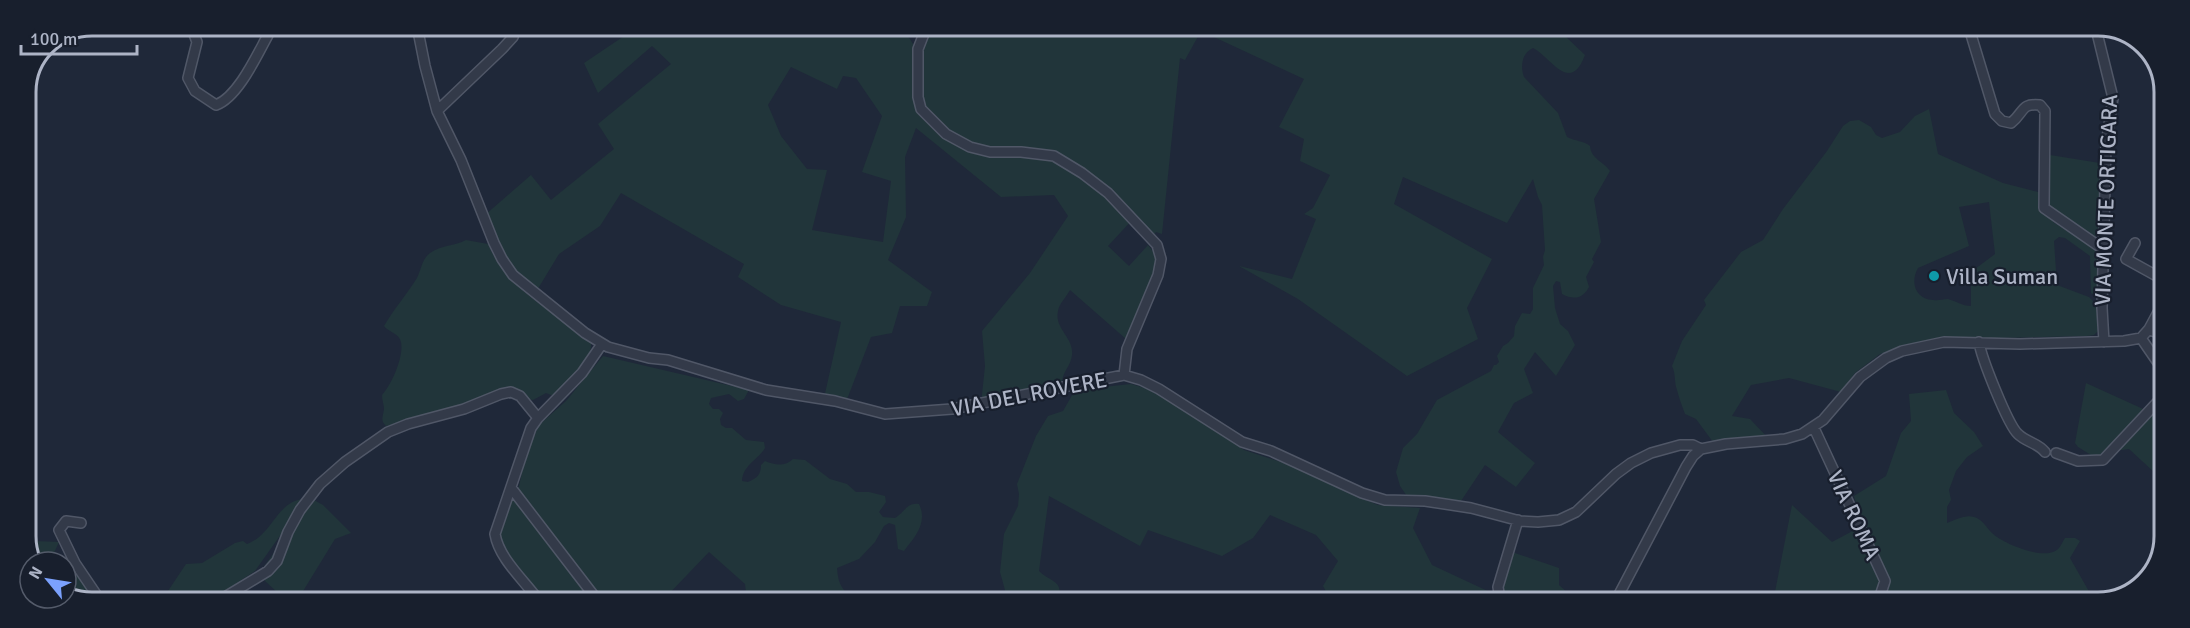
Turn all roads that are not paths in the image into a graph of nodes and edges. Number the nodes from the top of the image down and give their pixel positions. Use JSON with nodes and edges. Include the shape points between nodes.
{"nodes":[{"id":1,"x":195,"y":36,"type":"edge"},
{"id":2,"x":267,"y":36,"type":"edge"},
{"id":3,"x":419,"y":36,"type":"edge"},
{"id":4,"x":513,"y":36,"type":"edge"},
{"id":5,"x":923,"y":36,"type":"edge"},
{"id":6,"x":1971,"y":36,"type":"edge"},
{"id":7,"x":2099,"y":36,"type":"edge"},
{"id":8,"x":437,"y":111,"type":"junction"},
{"id":9,"x":2135,"y":243,"type":"dead end"},
{"id":10,"x":2103,"y":249,"type":"junction"},
{"id":11,"x":2154,"y":275,"type":"edge"},
{"id":12,"x":2154,"y":321,"type":"edge"},
{"id":13,"x":2150,"y":329,"type":"junction"},
{"id":14,"x":2154,"y":331,"type":"edge"},
{"id":15,"x":2141,"y":338,"type":"junction"},
{"id":16,"x":1979,"y":342,"type":"junction"},
{"id":17,"x":2103,"y":342,"type":"junction"},
{"id":18,"x":602,"y":344,"type":"junction"},
{"id":19,"x":2154,"y":357,"type":"edge"},
{"id":20,"x":1124,"y":375,"type":"junction"},
{"id":21,"x":2154,"y":406,"type":"edge"},
{"id":22,"x":538,"y":418,"type":"junction"},
{"id":23,"x":1814,"y":428,"type":"junction"},
{"id":24,"x":1701,"y":449,"type":"junction"},
{"id":25,"x":2045,"y":452,"type":"dead end"},
{"id":26,"x":2056,"y":453,"type":"dead end"},
{"id":27,"x":512,"y":489,"type":"junction"},
{"id":28,"x":1518,"y":520,"type":"junction"},
{"id":29,"x":81,"y":523,"type":"dead end"},
{"id":30,"x":95,"y":592,"type":"edge"},
{"id":31,"x":233,"y":592,"type":"edge"},
{"id":32,"x":532,"y":592,"type":"edge"},
{"id":33,"x":591,"y":592,"type":"edge"},
{"id":34,"x":1499,"y":592,"type":"edge"},
{"id":35,"x":1620,"y":592,"type":"edge"},
{"id":36,"x":1881,"y":592,"type":"edge"}],
"edges":[{"from":1,"to":2,"type":"street","via":[[197,42],[188,78],[195,91],[216,105],[224,102],[238,85]]},
{"from":3,"to":8,"type":"street","name":"VIA DEL ROVERE"},
{"from":4,"to":8,"type":"street"},
{"from":5,"to":20,"type":"street","via":[[918,49],[921,110],[946,134],[990,152],[1054,156],[1108,194],[1157,245],[1161,259],[1158,275],[1128,349]]},
{"from":6,"to":10,"type":"street","via":[[1995,114],[2011,123],[2024,106],[2040,105],[2045,111],[2044,208]]},
{"from":7,"to":10,"type":"street","name":"VIA MONTE ORTIGARA","via":[[2113,98],[2106,145]]},
{"from":8,"to":18,"type":"street","name":"VIA DEL ROVERE","via":[[494,243],[513,275]]},
{"from":9,"to":11,"type":"street","via":[[2126,259]]},
{"from":10,"to":17,"type":"street","name":"VIA MONTE ORTIGARA"},
{"from":12,"to":13,"type":"street"},
{"from":13,"to":14,"type":"street"},
{"from":13,"to":15,"type":"street"},
{"from":15,"to":17,"type":"street"},
{"from":15,"to":19,"type":"street"},
{"from":16,"to":17,"type":"street"},
{"from":16,"to":23,"type":"street","via":[[1930,344],[1886,358],[1860,377]]},
{"from":16,"to":25,"type":"street","via":[[1984,363],[2016,432]]},
{"from":18,"to":20,"type":"street","name":"VIA DEL ROVERE","via":[[766,390],[885,414],[975,405]]},
{"from":18,"to":22,"type":"street","via":[[582,373]]},
{"from":20,"to":28,"type":"street","name":"VIA DEL ROVERE","via":[[1160,389],[1242,442],[1271,451],[1362,493],[1385,501],[1437,503]]},
{"from":21,"to":26,"type":"street","via":[[2103,460],[2078,461]]},
{"from":22,"to":27,"type":"street","via":[[531,428]]},
{"from":22,"to":31,"type":"street","via":[[520,396],[511,392],[388,432],[320,484],[300,510],[278,561]]},
{"from":23,"to":24,"type":"street","via":[[1785,439]]},
{"from":23,"to":36,"type":"street","name":"VIA ROMA","via":[[1885,581]]},
{"from":24,"to":28,"type":"street","name":"VIA DEL ROVERE","via":[[1693,445],[1668,447],[1632,463],[1576,512],[1559,520]]},
{"from":24,"to":35,"type":"street","via":[[1686,467]]},
{"from":27,"to":32,"type":"street","via":[[495,534],[497,545]]},
{"from":27,"to":33,"type":"street"},
{"from":28,"to":34,"type":"street"},
{"from":29,"to":30,"type":"street","via":[[66,521],[59,530]]}]}
